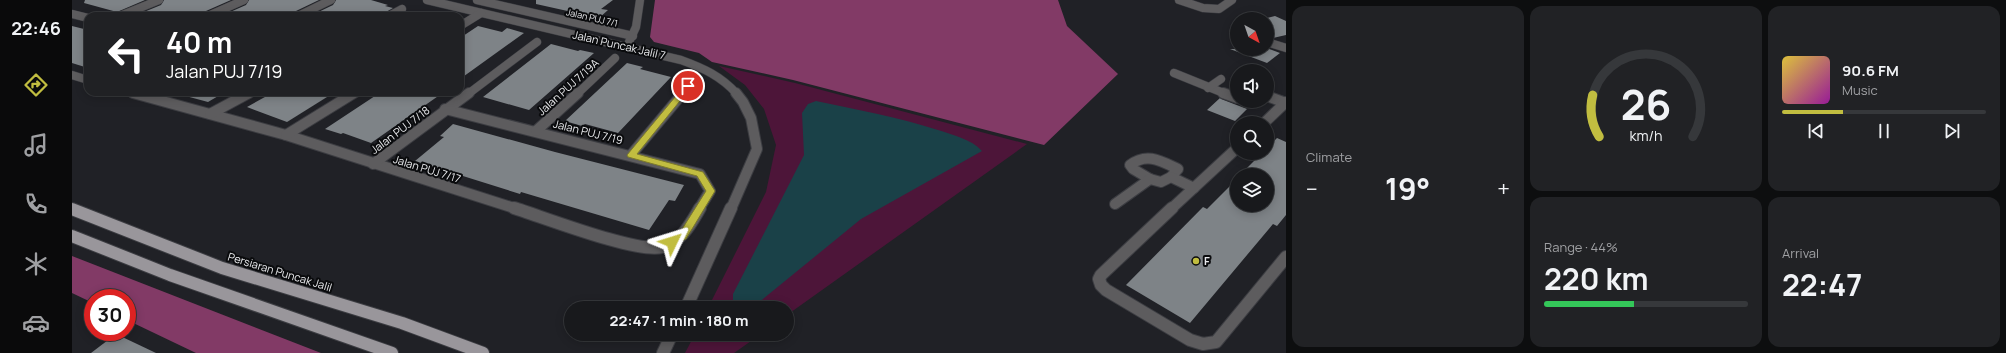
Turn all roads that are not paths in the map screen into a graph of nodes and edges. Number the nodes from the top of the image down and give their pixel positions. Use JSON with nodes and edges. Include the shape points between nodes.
{"nodes":[{"id":1,"x":159,"y":0,"type":"edge"},
{"id":2,"x":244,"y":0,"type":"edge"},
{"id":3,"x":331,"y":0,"type":"edge"},
{"id":4,"x":427,"y":0,"type":"edge"},
{"id":5,"x":477,"y":0,"type":"edge"},
{"id":6,"x":640,"y":0,"type":"edge"},
{"id":7,"x":1179,"y":0,"type":"edge"},
{"id":8,"x":1232,"y":0,"type":"edge"},
{"id":9,"x":402,"y":9,"type":"dead end"},
{"id":10,"x":130,"y":12,"type":"edge"},
{"id":11,"x":217,"y":12,"type":"edge"},
{"id":12,"x":306,"y":12,"type":"edge"},
{"id":13,"x":396,"y":12,"type":"edge"},
{"id":14,"x":481,"y":13,"type":"junction"},
{"id":15,"x":73,"y":15,"type":"edge"},
{"id":16,"x":84,"y":17,"type":"edge"},
{"id":17,"x":464,"y":24,"type":"edge"},
{"id":18,"x":633,"y":36,"type":"junction"},
{"id":19,"x":537,"y":42,"type":"dead end"},
{"id":20,"x":1274,"y":44,"type":"edge"},
{"id":21,"x":625,"y":46,"type":"junction"},
{"id":22,"x":1286,"y":48,"type":"edge"},
{"id":23,"x":615,"y":58,"type":"dead end"},
{"id":24,"x":1192,"y":70,"type":"dead end"},
{"id":25,"x":1174,"y":73,"type":"dead end"},
{"id":26,"x":72,"y":75,"type":"edge"},
{"id":27,"x":1183,"y":77,"type":"junction"},
{"id":28,"x":84,"y":79,"type":"edge"},
{"id":29,"x":1221,"y":79,"type":"dead end"},
{"id":30,"x":688,"y":86,"type":"dead end"},
{"id":31,"x":1208,"y":88,"type":"junction"},
{"id":32,"x":464,"y":95,"type":"edge"},
{"id":33,"x":145,"y":96,"type":"edge"},
{"id":34,"x":243,"y":96,"type":"edge"},
{"id":35,"x":349,"y":96,"type":"edge"},
{"id":36,"x":463,"y":96,"type":"edge"},
{"id":37,"x":1230,"y":96,"type":"edge"},
{"id":38,"x":1274,"y":98,"type":"edge"},
{"id":39,"x":1286,"y":102,"type":"edge"},
{"id":40,"x":445,"y":109,"type":"junction"},
{"id":41,"x":210,"y":114,"type":"junction"},
{"id":42,"x":1271,"y":116,"type":"edge"},
{"id":43,"x":536,"y":131,"type":"junction"},
{"id":44,"x":286,"y":135,"type":"junction"},
{"id":45,"x":631,"y":155,"type":"junction"},
{"id":46,"x":1230,"y":155,"type":"edge"},
{"id":47,"x":372,"y":164,"type":"junction"},
{"id":48,"x":1171,"y":177,"type":"junction"},
{"id":49,"x":1150,"y":179,"type":"junction"},
{"id":50,"x":1194,"y":188,"type":"junction"},
{"id":51,"x":1115,"y":204,"type":"dead end"},
{"id":52,"x":72,"y":209,"type":"edge"},
{"id":53,"x":72,"y":236,"type":"edge"},
{"id":54,"x":637,"y":246,"type":"joint"},
{"id":55,"x":1286,"y":257,"type":"edge"},
{"id":56,"x":690,"y":301,"type":"edge"},
{"id":57,"x":668,"y":341,"type":"edge"},
{"id":58,"x":392,"y":353,"type":"edge"},
{"id":59,"x":483,"y":353,"type":"edge"},
{"id":60,"x":662,"y":353,"type":"edge"}],
"edges":[{"from":1,"to":10,"type":"street"},
{"from":2,"to":11,"type":"street"},
{"from":3,"to":12,"type":"street"},
{"from":4,"to":14,"type":"street","name":"Jalan Puncak Jalil 7"},
{"from":5,"to":18,"type":"street","name":"Jalan PUJ 7/1"},
{"from":6,"to":18,"type":"street","via":[[637,26]]},
{"from":7,"to":8,"type":"street","via":[[1203,8],[1219,9]]},
{"from":9,"to":13,"type":"street"},
{"from":14,"to":17,"type":"street"},
{"from":14,"to":21,"type":"street","name":"Jalan Puncak Jalil 7"},
{"from":15,"to":16,"type":"street"},
{"from":18,"to":21,"type":"street"},
{"from":19,"to":32,"type":"street","name":"Jalan PUJ 7/18"},
{"from":20,"to":22,"type":"street"},
{"from":21,"to":56,"type":"street","name":"Jalan Puncak Jalil 7","via":[[706,69],[734,90],[750,110],[755,128],[757,149]]},
{"from":23,"to":43,"type":"street","name":"Jalan PUJ 7/19A"},
{"from":24,"to":27,"type":"street"},
{"from":25,"to":27,"type":"street"},
{"from":26,"to":28,"type":"street"},
{"from":27,"to":31,"type":"street"},
{"from":29,"to":31,"type":"street"},
{"from":30,"to":45,"type":"street"},
{"from":31,"to":37,"type":"street"},
{"from":33,"to":41,"type":"street","name":"Jalan PUJ 7/17"},
{"from":34,"to":41,"type":"street"},
{"from":35,"to":44,"type":"street"},
{"from":36,"to":40,"type":"street","name":"Jalan PUJ 7/18"},
{"from":38,"to":39,"type":"street"},
{"from":39,"to":42,"type":"street"},
{"from":40,"to":43,"type":"street","name":"Jalan PUJ 7/19"},
{"from":40,"to":47,"type":"street","name":"Jalan PUJ 7/18"},
{"from":41,"to":44,"type":"street","name":"Jalan PUJ 7/17"},
{"from":43,"to":45,"type":"street","name":"Jalan PUJ 7/19"},
{"from":44,"to":47,"type":"street","name":"Jalan PUJ 7/17"},
{"from":45,"to":54,"type":"street","name":"Jalan PUJ 7/19","via":[[700,174],[710,191],[682,236],[662,247]]},
{"from":46,"to":50,"type":"street"},
{"from":47,"to":54,"type":"street","name":"Jalan PUJ 7/17"},
{"from":48,"to":49,"type":"street","via":[[1161,182]]},
{"from":48,"to":49,"type":"street","via":[[1178,169],[1154,158],[1137,159],[1130,165]]},
{"from":48,"to":50,"type":"street"},
{"from":49,"to":51,"type":"street"},
{"from":50,"to":55,"type":"street","via":[[1101,275],[1100,285],[1113,296],[1201,345],[1209,345],[1216,342]]},
{"from":52,"to":59,"type":"main road","name":"Persiaran Puncak Jalil","via":[[222,268],[402,323]]},
{"from":53,"to":58,"type":"main road","via":[[170,275]]},
{"from":57,"to":60,"type":"street"}]}
